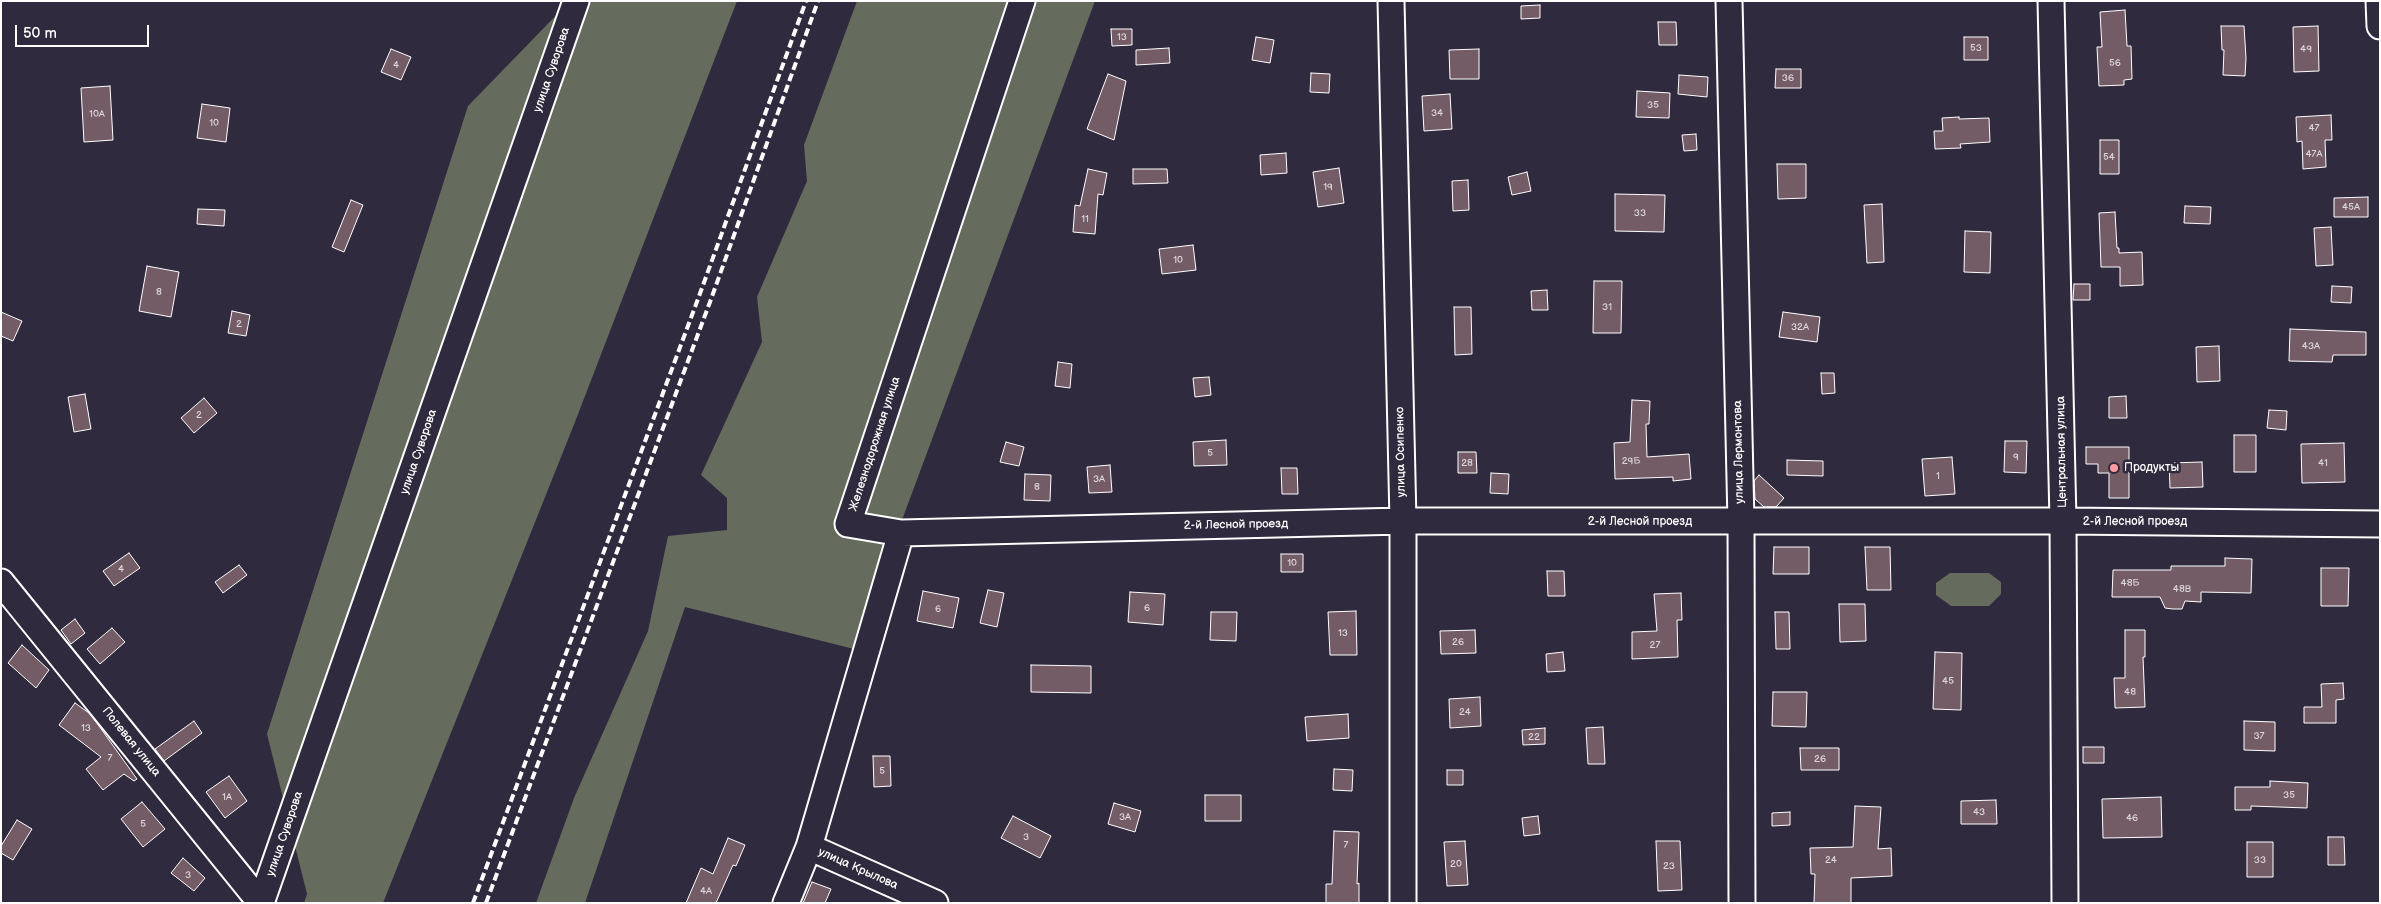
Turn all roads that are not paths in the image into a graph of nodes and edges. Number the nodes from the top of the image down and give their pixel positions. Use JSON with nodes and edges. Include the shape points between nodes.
{"nodes":[{"id":1,"x":576,"y":1,"type":"edge"},
{"id":2,"x":1022,"y":1,"type":"edge"},
{"id":3,"x":1391,"y":1,"type":"edge"},
{"id":4,"x":1729,"y":1,"type":"edge"},
{"id":5,"x":2050,"y":1,"type":"edge"},
{"id":6,"x":2379,"y":1,"type":"edge"},
{"id":7,"x":2380,"y":26,"type":"edge"},
{"id":8,"x":1403,"y":521,"type":"junction"},
{"id":9,"x":2063,"y":521,"type":"junction"},
{"id":10,"x":1740,"y":522,"type":"junction"},
{"id":11,"x":2380,"y":524,"type":"edge"},
{"id":12,"x":901,"y":533,"type":"junction"},
{"id":13,"x":1,"y":582,"type":"edge"},
{"id":14,"x":809,"y":847,"type":"junction"},
{"id":15,"x":261,"y":903,"type":"edge"},
{"id":16,"x":786,"y":903,"type":"edge"},
{"id":17,"x":935,"y":903,"type":"edge"},
{"id":18,"x":1403,"y":903,"type":"edge"},
{"id":19,"x":1742,"y":903,"type":"edge"},
{"id":20,"x":2065,"y":903,"type":"edge"}],
"edges":[{"from":1,"to":15,"type":"street","name":"улица Суворова"},
{"from":2,"to":12,"type":"street","name":"Железнодорожная улица","via":[[848,524]]},
{"from":3,"to":8,"type":"street","name":"улица Осипенко"},
{"from":4,"to":10,"type":"street","name":"улица Лермонтова"},
{"from":5,"to":9,"type":"street","name":"Центральная улица"},
{"from":6,"to":7,"type":"street"},
{"from":8,"to":10,"type":"street","name":"2-й Лесной проезд"},
{"from":8,"to":12,"type":"street","name":"2-й Лесной проезд"},
{"from":8,"to":18,"type":"street","name":"улица Осипенко"},
{"from":9,"to":10,"type":"street","name":"2-й Лесной проезд"},
{"from":9,"to":11,"type":"street","name":"2-й Лесной проезд"},
{"from":9,"to":20,"type":"street","name":"Центральная улица"},
{"from":10,"to":19,"type":"street","name":"улица Лермонтова"},
{"from":12,"to":14,"type":"street"},
{"from":13,"to":15,"type":"street","name":"Полевая улица"},
{"from":14,"to":16,"type":"street"},
{"from":14,"to":17,"type":"street","name":"улица Крылова"}]}
